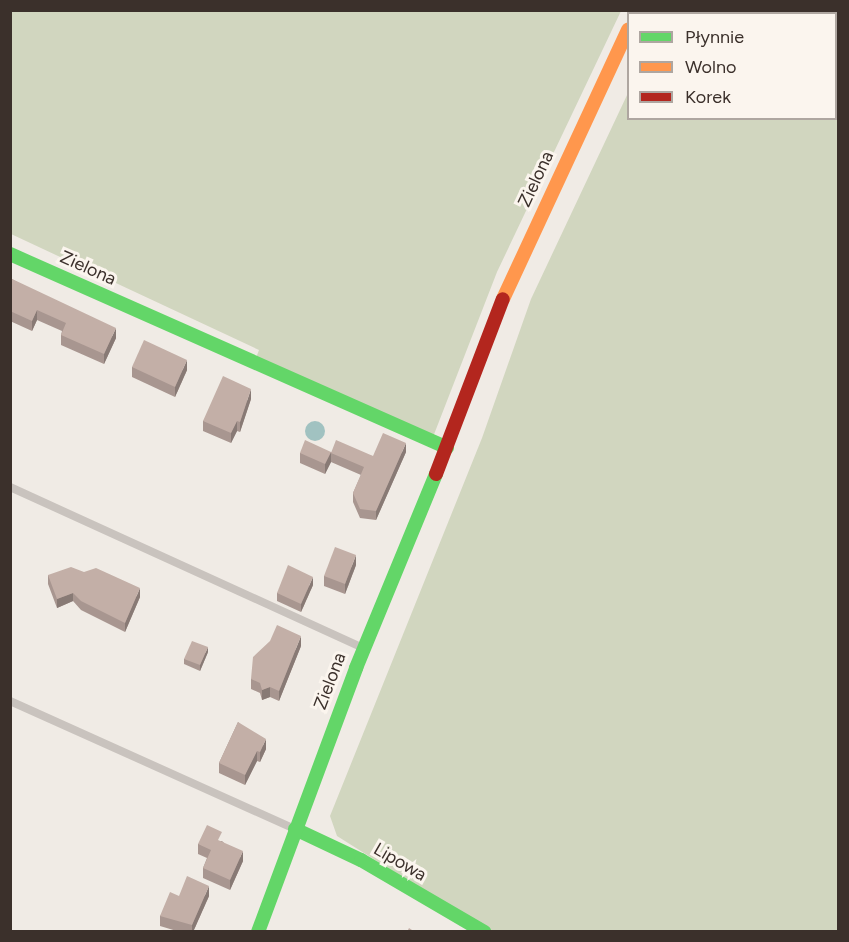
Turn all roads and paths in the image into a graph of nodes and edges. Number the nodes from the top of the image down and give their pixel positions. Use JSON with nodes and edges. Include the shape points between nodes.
{"nodes":[{"id":1,"x":627,"y":32,"type":"edge"},
{"id":2,"x":10,"y":254,"type":"edge"},
{"id":3,"x":447,"y":448,"type":"junction"},
{"id":4,"x":10,"y":487,"type":"edge"},
{"id":5,"x":364,"y":648,"type":"junction"},
{"id":6,"x":10,"y":701,"type":"edge"},
{"id":7,"x":295,"y":829,"type":"junction"},
{"id":8,"x":258,"y":932,"type":"edge"},
{"id":9,"x":484,"y":932,"type":"edge"}],
"edges":[{"from":1,"to":3,"type":"street","name":"Zielona","via":[[493,319]]},
{"from":2,"to":3,"type":"street","name":"Zielona"},
{"from":3,"to":5,"type":"street","name":"Zielona"},
{"from":4,"to":5,"type":"lane"},
{"from":5,"to":7,"type":"street","name":"Zielona"},
{"from":6,"to":7,"type":"lane"},
{"from":7,"to":8,"type":"street","name":"Zielona"},
{"from":7,"to":9,"type":"street","name":"Lipowa","via":[[361,860]]}]}
